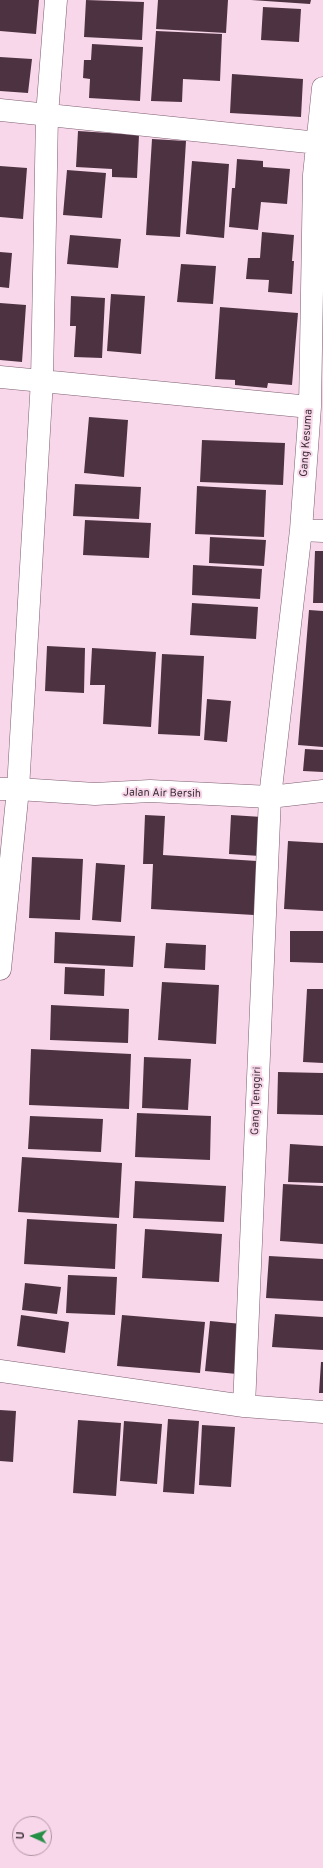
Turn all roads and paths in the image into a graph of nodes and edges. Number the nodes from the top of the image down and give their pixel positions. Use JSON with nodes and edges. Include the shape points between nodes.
{"nodes":[{"id":1,"x":56,"y":0,"type":"edge"},
{"id":2,"x":323,"y":88,"type":"edge"},
{"id":3,"x":0,"y":110,"type":"edge"},
{"id":4,"x":48,"y":115,"type":"junction"},
{"id":5,"x":318,"y":143,"type":"junction"},
{"id":6,"x":319,"y":176,"type":"edge"},
{"id":7,"x":0,"y":377,"type":"edge"},
{"id":8,"x":42,"y":380,"type":"junction"},
{"id":9,"x":310,"y":407,"type":"junction"},
{"id":10,"x":301,"y":530,"type":"junction"},
{"id":11,"x":323,"y":531,"type":"edge"},
{"id":12,"x":9,"y":789,"type":"edge"},
{"id":13,"x":323,"y":791,"type":"edge"},
{"id":14,"x":270,"y":797,"type":"junction"},
{"id":15,"x":0,"y":969,"type":"edge"},
{"id":16,"x":0,"y":1371,"type":"edge"},
{"id":17,"x":244,"y":1406,"type":"junction"},
{"id":18,"x":323,"y":1412,"type":"edge"}],
"edges":[{"from":1,"to":4,"type":"street"},
{"from":2,"to":5,"type":"street","name":"Gang Kesuma"},
{"from":3,"to":4,"type":"street"},
{"from":4,"to":5,"type":"street"},
{"from":4,"to":8,"type":"street"},
{"from":5,"to":6,"type":"street","name":"Gang Kesuma"},
{"from":6,"to":9,"type":"street","name":"Gang Kesuma"},
{"from":7,"to":8,"type":"street"},
{"from":8,"to":9,"type":"street"},
{"from":8,"to":12,"type":"street"},
{"from":9,"to":10,"type":"street","name":"Gang Kesuma"},
{"from":10,"to":11,"type":"street"},
{"from":10,"to":14,"type":"street","name":"Gang Kesuma"},
{"from":12,"to":14,"type":"street","name":"Jalan Air Bersih","via":[[94,794],[150,791]]},
{"from":12,"to":15,"type":"street"},
{"from":13,"to":14,"type":"street","name":"Jalan Air Bersih"},
{"from":14,"to":17,"type":"street","name":"Gang Tenggiri"},
{"from":16,"to":17,"type":"street"},
{"from":17,"to":18,"type":"street"}]}
